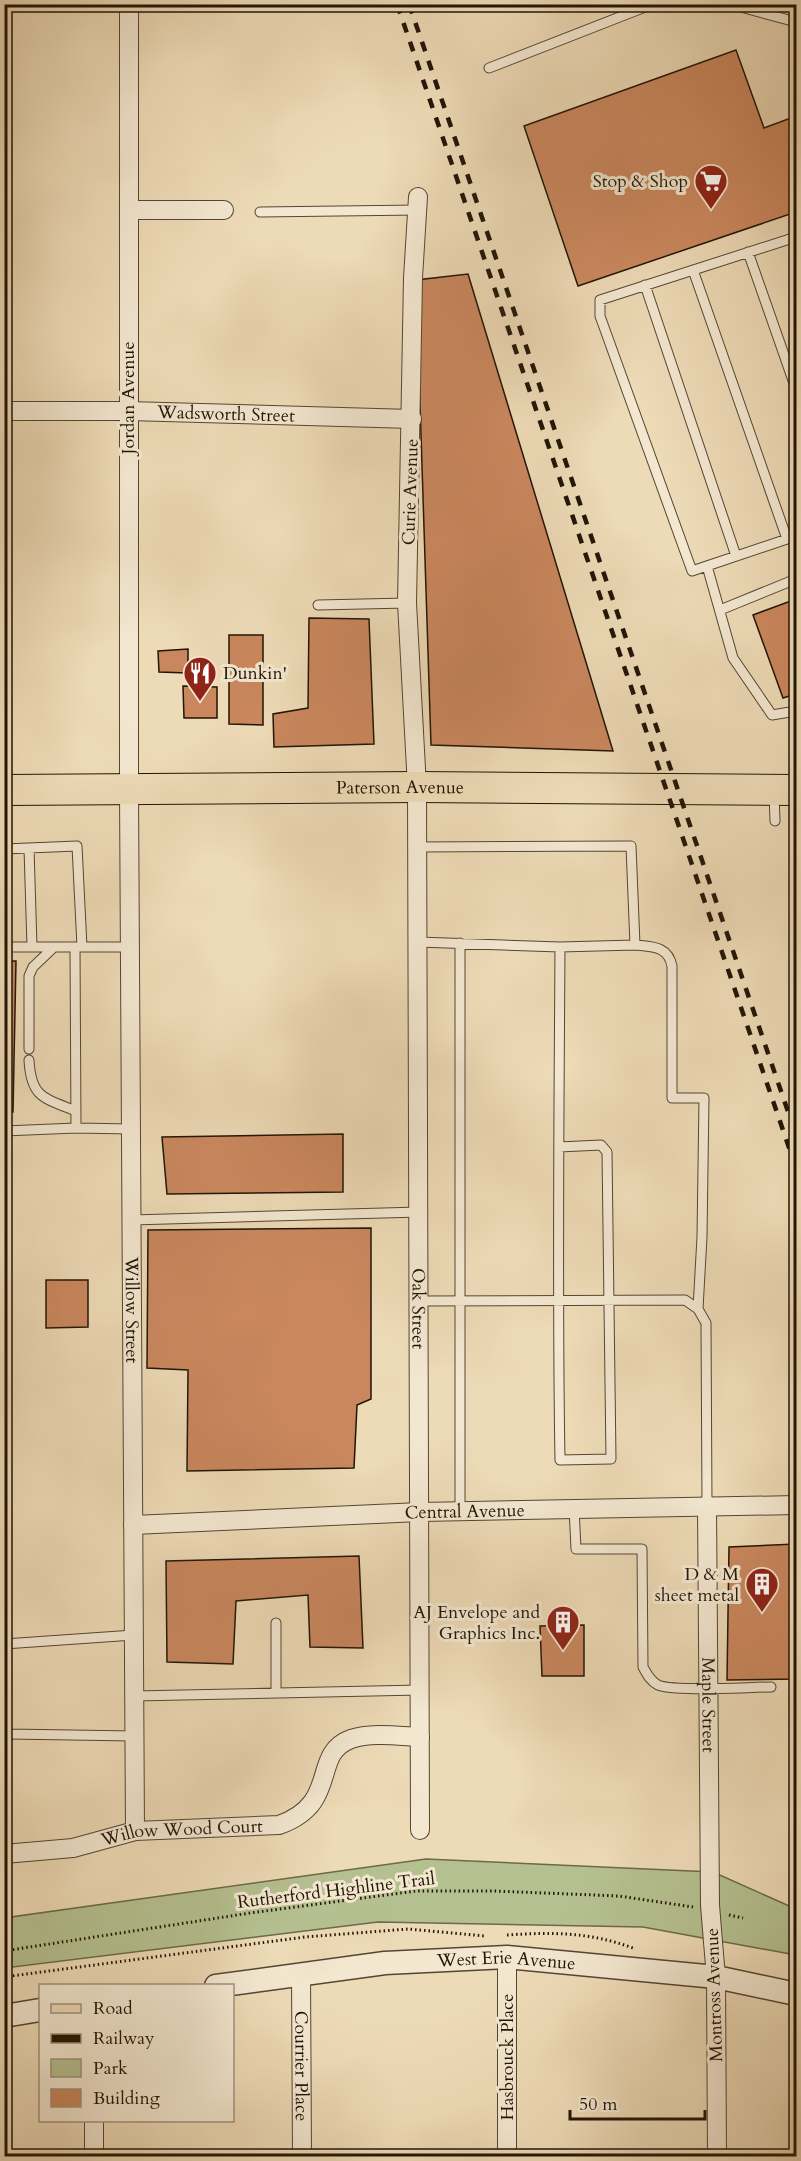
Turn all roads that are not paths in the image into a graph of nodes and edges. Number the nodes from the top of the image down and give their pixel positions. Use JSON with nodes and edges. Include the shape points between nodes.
{"nodes":[{"id":1,"x":129,"y":4,"type":"edge"},
{"id":2,"x":653,"y":4,"type":"edge"},
{"id":3,"x":730,"y":4,"type":"edge"},
{"id":4,"x":796,"y":22,"type":"edge"},
{"id":5,"x":489,"y":68,"type":"dead end"},
{"id":6,"x":418,"y":204,"type":"joint"},
{"id":7,"x":129,"y":210,"type":"junction"},
{"id":8,"x":224,"y":210,"type":"dead end"},
{"id":9,"x":260,"y":212,"type":"dead end"},
{"id":10,"x":796,"y":237,"type":"edge"},
{"id":11,"x":748,"y":252,"type":"junction"},
{"id":12,"x":693,"y":270,"type":"junction"},
{"id":13,"x":645,"y":285,"type":"junction"},
{"id":14,"x":796,"y":389,"type":"edge"},
{"id":15,"x":4,"y":411,"type":"edge"},
{"id":16,"x":128,"y":411,"type":"junction"},
{"id":17,"x":412,"y":419,"type":"junction"},
{"id":18,"x":792,"y":537,"type":"edge"},
{"id":19,"x":736,"y":556,"type":"junction"},
{"id":20,"x":707,"y":566,"type":"junction"},
{"id":21,"x":796,"y":579,"type":"edge"},
{"id":22,"x":407,"y":603,"type":"junction"},
{"id":23,"x":318,"y":605,"type":"dead end"},
{"id":24,"x":720,"y":610,"type":"junction"},
{"id":25,"x":796,"y":711,"type":"edge"},
{"id":26,"x":417,"y":787,"type":"junction"},
{"id":27,"x":4,"y":790,"type":"edge"},
{"id":28,"x":785,"y":790,"type":"edge"},
{"id":29,"x":129,"y":791,"type":"junction"},
{"id":30,"x":775,"y":821,"type":"dead end"},
{"id":31,"x":417,"y":847,"type":"junction"},
{"id":32,"x":29,"y":848,"type":"junction"},
{"id":33,"x":4,"y":849,"type":"edge"},
{"id":34,"x":418,"y":942,"type":"junction"},
{"id":35,"x":460,"y":943,"type":"junction"},
{"id":36,"x":636,"y":945,"type":"junction"},
{"id":37,"x":4,"y":947,"type":"edge"},
{"id":38,"x":32,"y":947,"type":"junction"},
{"id":39,"x":54,"y":947,"type":"junction"},
{"id":40,"x":78,"y":947,"type":"junction"},
{"id":41,"x":130,"y":947,"type":"junction"},
{"id":42,"x":560,"y":947,"type":"junction"},
{"id":43,"x":29,"y":1049,"type":"dead end"},
{"id":44,"x":29,"y":1060,"type":"dead end"},
{"id":45,"x":76,"y":1111,"type":"junction"},
{"id":46,"x":76,"y":1128,"type":"junction"},
{"id":47,"x":131,"y":1129,"type":"junction"},
{"id":48,"x":4,"y":1131,"type":"edge"},
{"id":49,"x":559,"y":1147,"type":"junction"},
{"id":50,"x":420,"y":1212,"type":"junction"},
{"id":51,"x":131,"y":1220,"type":"junction"},
{"id":52,"x":558,"y":1300,"type":"junction"},
{"id":53,"x":609,"y":1300,"type":"junction"},
{"id":54,"x":420,"y":1301,"type":"junction"},
{"id":55,"x":460,"y":1302,"type":"junction"},
{"id":56,"x":698,"y":1309,"type":"junction"},
{"id":57,"x":707,"y":1505,"type":"junction"},
{"id":58,"x":796,"y":1505,"type":"edge"},
{"id":59,"x":574,"y":1508,"type":"junction"},
{"id":60,"x":460,"y":1511,"type":"junction"},
{"id":61,"x":420,"y":1512,"type":"junction"},
{"id":62,"x":133,"y":1525,"type":"junction"},
{"id":63,"x":276,"y":1623,"type":"dead end"},
{"id":64,"x":134,"y":1635,"type":"junction"},
{"id":65,"x":4,"y":1644,"type":"edge"},
{"id":66,"x":771,"y":1687,"type":"dead end"},
{"id":67,"x":707,"y":1688,"type":"junction"},
{"id":68,"x":420,"y":1690,"type":"junction"},
{"id":69,"x":276,"y":1693,"type":"junction"},
{"id":70,"x":134,"y":1696,"type":"junction"},
{"id":71,"x":4,"y":1731,"type":"edge"},
{"id":72,"x":134,"y":1736,"type":"junction"},
{"id":73,"x":420,"y":1737,"type":"junction"},
{"id":74,"x":420,"y":1830,"type":"dead end"},
{"id":75,"x":135,"y":1831,"type":"junction"},
{"id":76,"x":4,"y":1854,"type":"edge"},
{"id":77,"x":711,"y":1909,"type":"joint"},
{"id":78,"x":507,"y":1957,"type":"junction"},
{"id":79,"x":302,"y":1974,"type":"junction"},
{"id":80,"x":716,"y":1977,"type":"junction"},
{"id":81,"x":230,"y":1984,"type":"edge"},
{"id":82,"x":796,"y":1994,"type":"edge"},
{"id":83,"x":39,"y":2010,"type":"edge"},
{"id":84,"x":4,"y":2016,"type":"edge"},
{"id":85,"x":94,"y":2122,"type":"edge"},
{"id":86,"x":94,"y":2157,"type":"edge"},
{"id":87,"x":302,"y":2157,"type":"edge"},
{"id":88,"x":507,"y":2157,"type":"edge"},
{"id":89,"x":717,"y":2157,"type":"edge"}],
"edges":[{"from":1,"to":7,"type":"street","name":"Jordan Avenue"},
{"from":2,"to":5,"type":"lane"},
{"from":3,"to":4,"type":"lane"},
{"from":6,"to":9,"type":"lane"},
{"from":6,"to":17,"type":"street","name":"Curie Avenue"},
{"from":7,"to":8,"type":"street"},
{"from":7,"to":16,"type":"street","name":"Jordan Avenue"},
{"from":10,"to":11,"type":"lane"},
{"from":11,"to":12,"type":"lane"},
{"from":11,"to":14,"type":"lane"},
{"from":12,"to":13,"type":"lane"},
{"from":12,"to":18,"type":"lane"},
{"from":13,"to":19,"type":"lane"},
{"from":13,"to":20,"type":"lane","via":[[600,300],[600,316],[692,571]]},
{"from":15,"to":16,"type":"street","name":"Wadsworth Street"},
{"from":16,"to":17,"type":"street","name":"Wadsworth Street"},
{"from":16,"to":29,"type":"street","name":"Jordan Avenue"},
{"from":17,"to":22,"type":"street","name":"Curie Avenue"},
{"from":18,"to":19,"type":"lane"},
{"from":19,"to":20,"type":"lane"},
{"from":20,"to":24,"type":"lane"},
{"from":21,"to":24,"type":"lane"},
{"from":22,"to":23,"type":"lane"},
{"from":22,"to":26,"type":"street","name":"Curie Avenue"},
{"from":24,"to":25,"type":"lane","via":[[733,658],[772,715]]},
{"from":26,"to":28,"type":"main road","name":"Paterson Avenue"},
{"from":26,"to":29,"type":"main road","name":"Paterson Avenue"},
{"from":26,"to":31,"type":"street","name":"Oak Street"},
{"from":27,"to":29,"type":"main road","name":"Paterson Avenue"},
{"from":28,"to":30,"type":"lane"},
{"from":29,"to":41,"type":"street","name":"Willow Street"},
{"from":31,"to":34,"type":"street","name":"Oak Street"},
{"from":31,"to":36,"type":"lane","via":[[631,846]]},
{"from":32,"to":33,"type":"lane"},
{"from":32,"to":38,"type":"lane"},
{"from":32,"to":40,"type":"lane","via":[[77,846]]},
{"from":34,"to":35,"type":"lane"},
{"from":34,"to":50,"type":"street","name":"Oak Street"},
{"from":35,"to":42,"type":"lane"},
{"from":35,"to":55,"type":"lane"},
{"from":36,"to":42,"type":"lane"},
{"from":36,"to":56,"type":"lane","via":[[662,948],[670,956],[672,1098],[704,1098]]},
{"from":37,"to":38,"type":"lane"},
{"from":38,"to":39,"type":"lane"},
{"from":39,"to":40,"type":"lane"},
{"from":39,"to":43,"type":"lane","via":[[29,976]]},
{"from":40,"to":41,"type":"lane"},
{"from":40,"to":45,"type":"lane"},
{"from":41,"to":47,"type":"street","name":"Willow Street"},
{"from":42,"to":49,"type":"lane"},
{"from":44,"to":45,"type":"lane","via":[[34,1090],[42,1098]]},
{"from":45,"to":46,"type":"lane"},
{"from":46,"to":47,"type":"lane"},
{"from":46,"to":48,"type":"lane"},
{"from":47,"to":51,"type":"street","name":"Willow Street"},
{"from":49,"to":52,"type":"lane"},
{"from":49,"to":53,"type":"lane","via":[[601,1145],[607,1152]]},
{"from":50,"to":51,"type":"lane"},
{"from":50,"to":54,"type":"street","name":"Oak Street"},
{"from":51,"to":62,"type":"street","name":"Willow Street"},
{"from":52,"to":53,"type":"lane"},
{"from":52,"to":53,"type":"lane","via":[[560,1460],[611,1459]]},
{"from":52,"to":55,"type":"lane"},
{"from":53,"to":56,"type":"lane","via":[[685,1300]]},
{"from":54,"to":55,"type":"lane"},
{"from":54,"to":61,"type":"street","name":"Oak Street"},
{"from":55,"to":60,"type":"lane"},
{"from":56,"to":57,"type":"lane","via":[[706,1323]]},
{"from":57,"to":58,"type":"street","name":"Central Avenue"},
{"from":57,"to":59,"type":"street","name":"Central Avenue"},
{"from":57,"to":67,"type":"street","name":"Maple Street"},
{"from":59,"to":60,"type":"street","name":"Central Avenue"},
{"from":59,"to":67,"type":"lane","via":[[576,1549],[642,1549],[644,1667],[648,1677],[659,1686]]},
{"from":60,"to":61,"type":"street","name":"Central Avenue"},
{"from":61,"to":62,"type":"street","name":"Central Avenue"},
{"from":61,"to":68,"type":"street","name":"Oak Street"},
{"from":62,"to":64,"type":"street","name":"Willow Street"},
{"from":63,"to":69,"type":"lane"},
{"from":64,"to":65,"type":"lane"},
{"from":64,"to":70,"type":"street","name":"Willow Street"},
{"from":66,"to":67,"type":"lane"},
{"from":67,"to":77,"type":"street","name":"Maple Street"},
{"from":68,"to":69,"type":"lane"},
{"from":68,"to":73,"type":"street","name":"Oak Street"},
{"from":69,"to":70,"type":"lane"},
{"from":70,"to":72,"type":"street","name":"Willow Street"},
{"from":71,"to":72,"type":"lane"},
{"from":72,"to":75,"type":"street","name":"Willow Street"},
{"from":73,"to":74,"type":"street","name":"Oak Street"},
{"from":73,"to":75,"type":"street","name":"Willow Wood Court","via":[[364,1736],[341,1744],[326,1764],[318,1797],[295,1820],[279,1825]]},
{"from":75,"to":76,"type":"street","name":"Willow Wood Court","via":[[73,1848]]},
{"from":77,"to":80,"type":"street","name":"Montross Avenue","bridge":true},
{"from":78,"to":79,"type":"street","name":"West Erie Avenue","via":[[385,1963]]},
{"from":78,"to":80,"type":"street","name":"West Erie Avenue"},
{"from":78,"to":88,"type":"street","name":"Hasbrouck Place"},
{"from":79,"to":81,"type":"street","name":"West Erie Avenue"},
{"from":79,"to":87,"type":"street","name":"Courrier Place"},
{"from":80,"to":82,"type":"street","name":"West Erie Avenue"},
{"from":80,"to":89,"type":"street","name":"Montross Avenue"},
{"from":83,"to":84,"type":"street"},
{"from":85,"to":86,"type":"street"}]}
